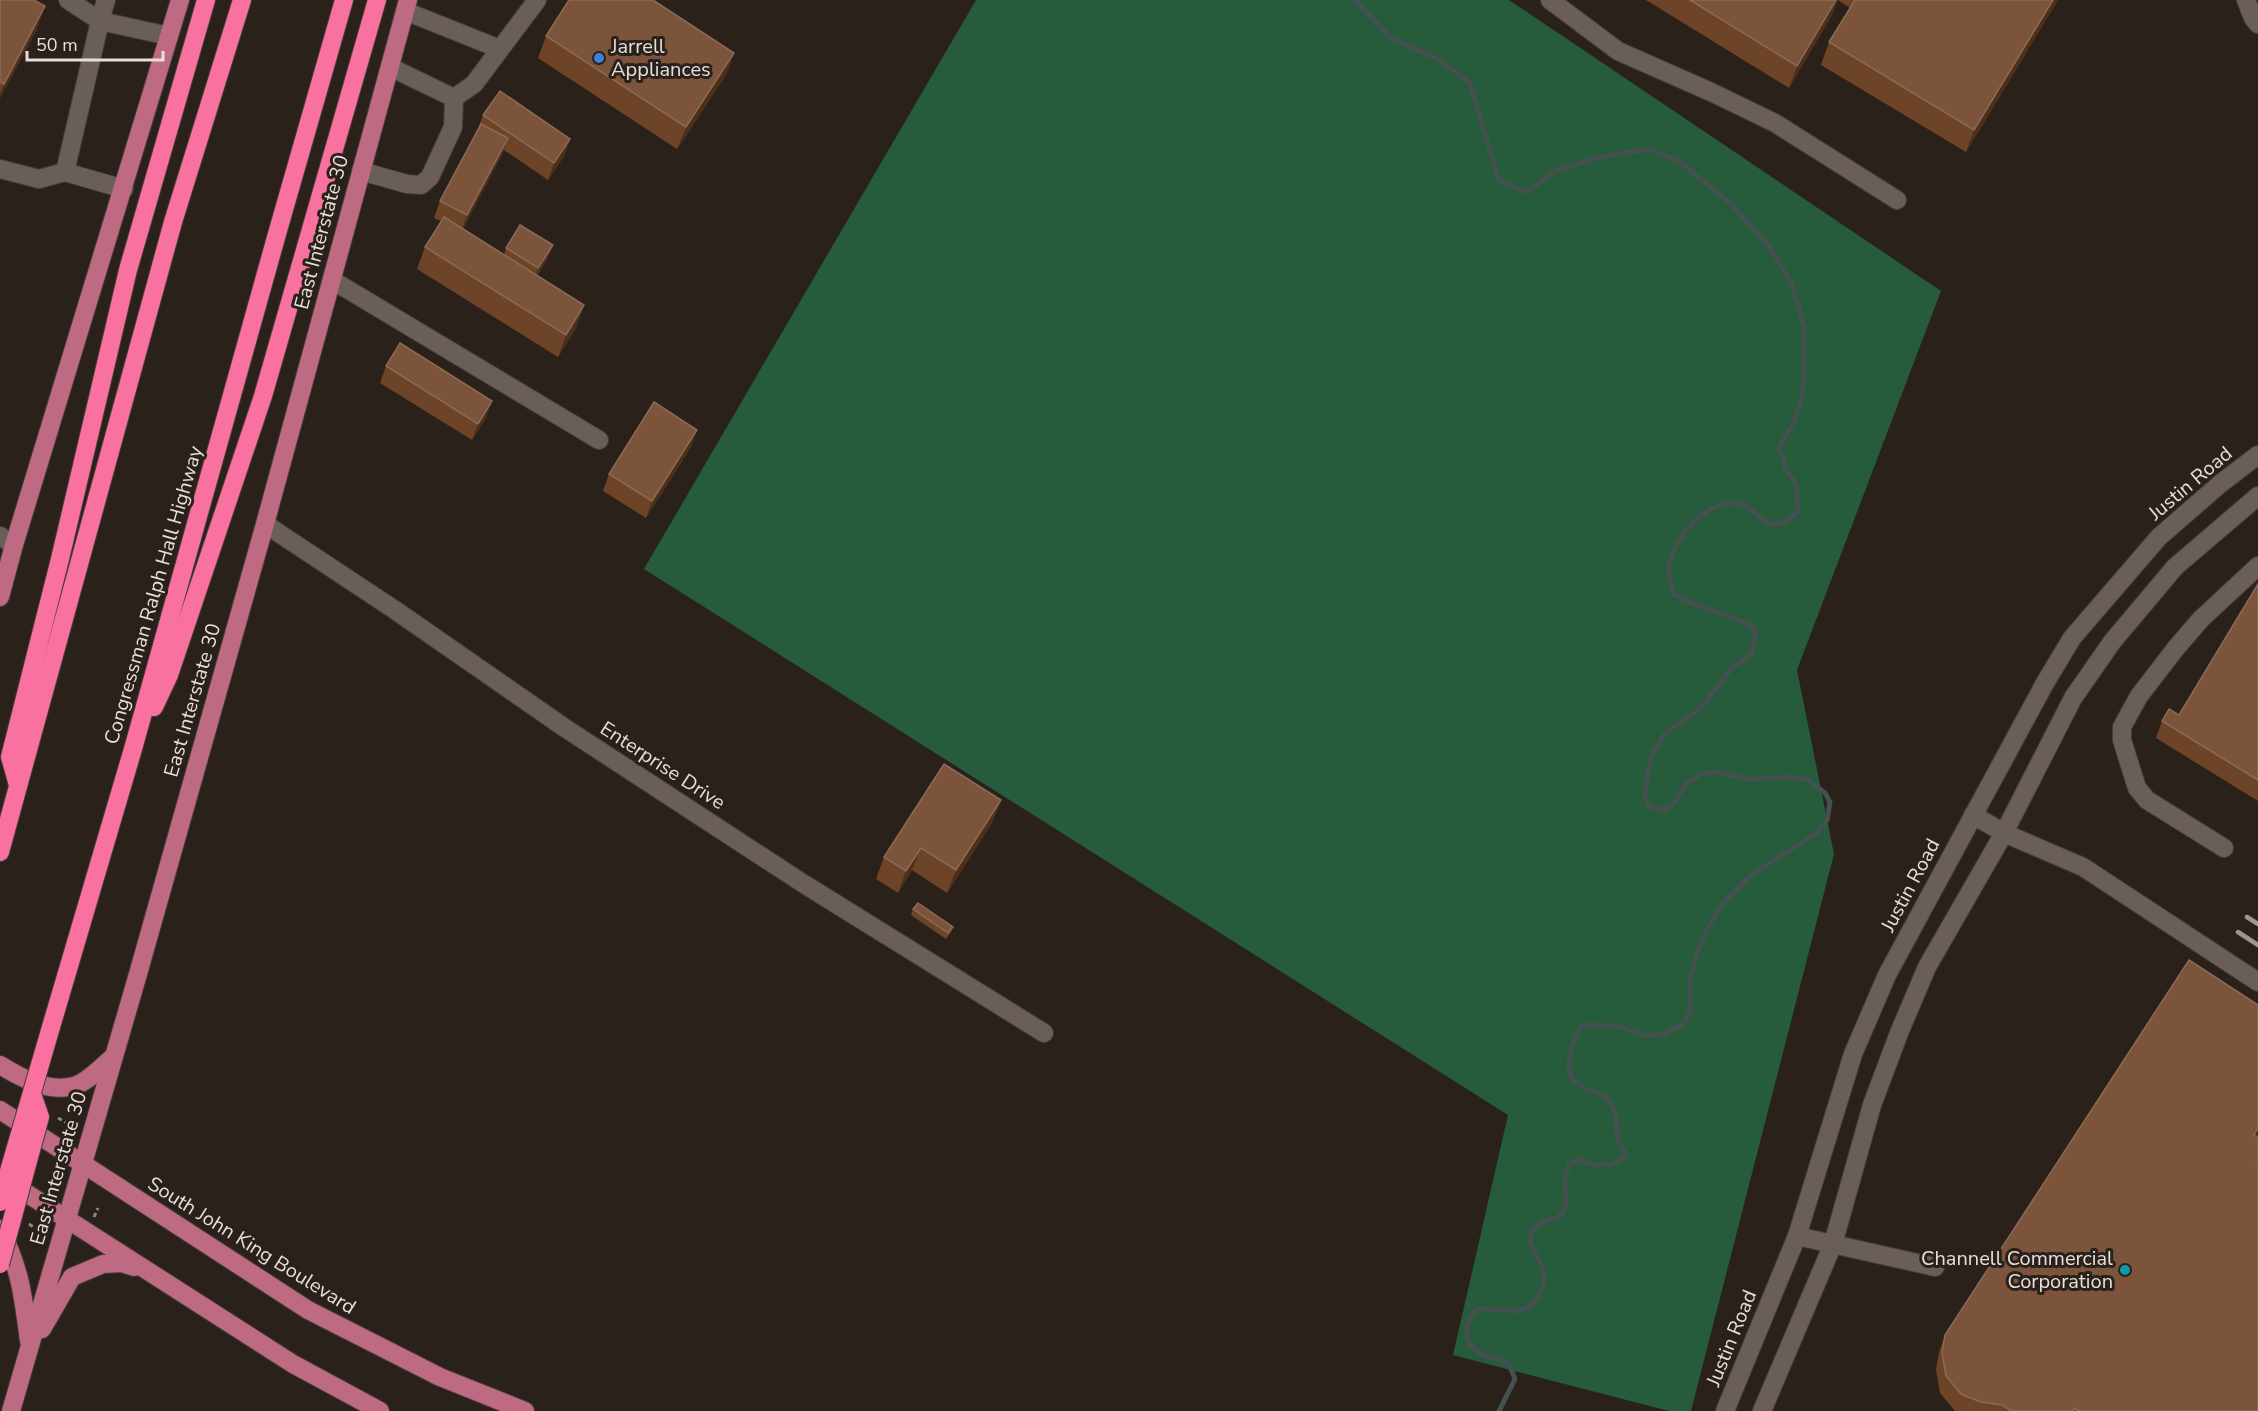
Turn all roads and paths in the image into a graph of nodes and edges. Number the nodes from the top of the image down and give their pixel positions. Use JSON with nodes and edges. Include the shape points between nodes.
{"nodes":[{"id":1,"x":68,"y":0,"type":"edge"},
{"id":2,"x":106,"y":0,"type":"edge"},
{"id":3,"x":180,"y":0,"type":"edge"},
{"id":4,"x":206,"y":0,"type":"edge"},
{"id":5,"x":242,"y":0,"type":"edge"},
{"id":6,"x":344,"y":0,"type":"edge"},
{"id":7,"x":377,"y":0,"type":"edge"},
{"id":8,"x":537,"y":0,"type":"edge"},
{"id":9,"x":1551,"y":0,"type":"edge"},
{"id":10,"x":2246,"y":0,"type":"edge"},
{"id":11,"x":407,"y":6,"type":"edge"},
{"id":12,"x":100,"y":21,"type":"junction"},
{"id":13,"x":2258,"y":24,"type":"edge"},
{"id":14,"x":169,"y":36,"type":"junction"},
{"id":15,"x":500,"y":50,"type":"junction"},
{"id":16,"x":390,"y":68,"type":"junction"},
{"id":17,"x":454,"y":98,"type":"junction"},
{"id":18,"x":0,"y":169,"type":"edge"},
{"id":19,"x":361,"y":171,"type":"junction"},
{"id":20,"x":65,"y":172,"type":"junction"},
{"id":21,"x":124,"y":189,"type":"junction"},
{"id":22,"x":1898,"y":200,"type":"dead end"},
{"id":23,"x":332,"y":280,"type":"junction"},
{"id":24,"x":599,"y":440,"type":"dead end"},
{"id":25,"x":2258,"y":455,"type":"edge"},
{"id":26,"x":2258,"y":496,"type":"edge"},
{"id":27,"x":265,"y":524,"type":"junction"},
{"id":28,"x":7,"y":540,"type":"edge"},
{"id":29,"x":2258,"y":566,"type":"edge"},
{"id":30,"x":0,"y":597,"type":"edge"},
{"id":31,"x":133,"y":749,"type":"junction"},
{"id":32,"x":18,"y":785,"type":"junction"},
{"id":33,"x":1973,"y":815,"type":"junction"},
{"id":34,"x":2004,"y":833,"type":"junction"},
{"id":35,"x":2224,"y":848,"type":"dead end"},
{"id":36,"x":0,"y":852,"type":"edge"},
{"id":37,"x":2258,"y":982,"type":"edge"},
{"id":38,"x":1044,"y":1033,"type":"dead end"},
{"id":39,"x":112,"y":1058,"type":"junction"},
{"id":40,"x":0,"y":1065,"type":"edge"},
{"id":41,"x":32,"y":1094,"type":"junction"},
{"id":42,"x":0,"y":1110,"type":"edge"},
{"id":43,"x":82,"y":1165,"type":"junction"},
{"id":44,"x":0,"y":1176,"type":"edge"},
{"id":45,"x":0,"y":1202,"type":"edge"},
{"id":46,"x":67,"y":1220,"type":"junction"},
{"id":47,"x":0,"y":1229,"type":"edge"},
{"id":48,"x":1797,"y":1236,"type":"junction"},
{"id":49,"x":1833,"y":1244,"type":"junction"},
{"id":50,"x":0,"y":1264,"type":"edge"},
{"id":51,"x":1935,"y":1267,"type":"dead end"},
{"id":52,"x":147,"y":1271,"type":"junction"},
{"id":53,"x":30,"y":1348,"type":"junction"},
{"id":54,"x":11,"y":1411,"type":"edge"},
{"id":55,"x":380,"y":1411,"type":"edge"},
{"id":56,"x":525,"y":1411,"type":"edge"},
{"id":57,"x":1725,"y":1411,"type":"edge"},
{"id":58,"x":1762,"y":1411,"type":"edge"}],
"edges":[{"from":1,"to":12,"type":"street"},
{"from":2,"to":12,"type":"street"},
{"from":3,"to":14,"type":"main road"},
{"from":4,"to":32,"type":"highway","via":[[128,270],[10,757]]},
{"from":5,"to":32,"type":"highway","via":[[172,222]]},
{"from":6,"to":31,"type":"highway","name":"Congressman Ralph Hall Highway"},
{"from":7,"to":31,"type":"highway","via":[[263,396],[169,675]]},
{"from":8,"to":15,"type":"street"},
{"from":9,"to":22,"type":"street","via":[[1618,51],[1774,123]]},
{"from":10,"to":13,"type":"street"},
{"from":11,"to":15,"type":"street"},
{"from":11,"to":16,"type":"main road","name":"East Interstate 30"},
{"from":12,"to":14,"type":"street"},
{"from":12,"to":20,"type":"street"},
{"from":14,"to":21,"type":"main road"},
{"from":15,"to":17,"type":"street","via":[[474,84]]},
{"from":16,"to":17,"type":"street"},
{"from":16,"to":19,"type":"main road","name":"East Interstate 30"},
{"from":17,"to":19,"type":"street","via":[[453,127],[430,177],[421,185]]},
{"from":18,"to":20,"type":"street","via":[[39,179]]},
{"from":19,"to":23,"type":"main road","name":"East Interstate 30"},
{"from":20,"to":21,"type":"street"},
{"from":21,"to":28,"type":"main road"},
{"from":23,"to":24,"type":"street"},
{"from":23,"to":27,"type":"main road","name":"East Interstate 30"},
{"from":25,"to":33,"type":"street","name":"Justin Road","via":[[2159,537],[2072,638]]},
{"from":26,"to":34,"type":"street","via":[[2175,567],[2112,642],[2073,698]]},
{"from":27,"to":38,"type":"street","name":"Enterprise Drive","via":[[565,728],[804,884]]},
{"from":27,"to":39,"type":"main road","name":"East Interstate 30"},
{"from":28,"to":30,"type":"main road"},
{"from":29,"to":35,"type":"street","via":[[2176,648],[2139,696],[2122,727],[2122,740],[2137,788],[2147,800]]},
{"from":31,"to":41,"type":"highway","name":"Congressman Ralph Hall Highway","bridge":true},
{"from":32,"to":36,"type":"highway"},
{"from":33,"to":34,"type":"street"},
{"from":33,"to":48,"type":"street","name":"Justin Road","via":[[1887,975],[1853,1054]]},
{"from":34,"to":37,"type":"street","via":[[2083,867]]},
{"from":34,"to":49,"type":"street","via":[[1927,967],[1899,1033],[1872,1106]]},
{"from":39,"to":40,"type":"main road","via":[[75,1086],[50,1088]]},
{"from":39,"to":43,"type":"main road","name":"East Interstate 30"},
{"from":41,"to":45,"type":"highway","name":"Congressman Ralph Hall Highway","bridge":true},
{"from":41,"to":50,"type":"highway","bridge":true,"via":[[40,1116]]},
{"from":42,"to":43,"type":"main road","name":"South John King Boulevard"},
{"from":43,"to":46,"type":"main road","name":"East Interstate 30"},
{"from":43,"to":56,"type":"main road","name":"South John King Boulevard","via":[[308,1310],[440,1377]]},
{"from":44,"to":46,"type":"main road"},
{"from":46,"to":52,"type":"main road"},
{"from":46,"to":53,"type":"main road","name":"East Interstate 30"},
{"from":47,"to":53,"type":"main road","via":[[21,1280]]},
{"from":48,"to":49,"type":"street"},
{"from":48,"to":57,"type":"street","name":"Justin Road"},
{"from":49,"to":51,"type":"street"},
{"from":49,"to":58,"type":"street"},
{"from":52,"to":53,"type":"main road","via":[[122,1263],[103,1264],[72,1277]]},
{"from":52,"to":55,"type":"main road","via":[[293,1364]]},
{"from":53,"to":54,"type":"main road","name":"East Interstate 30"}]}
